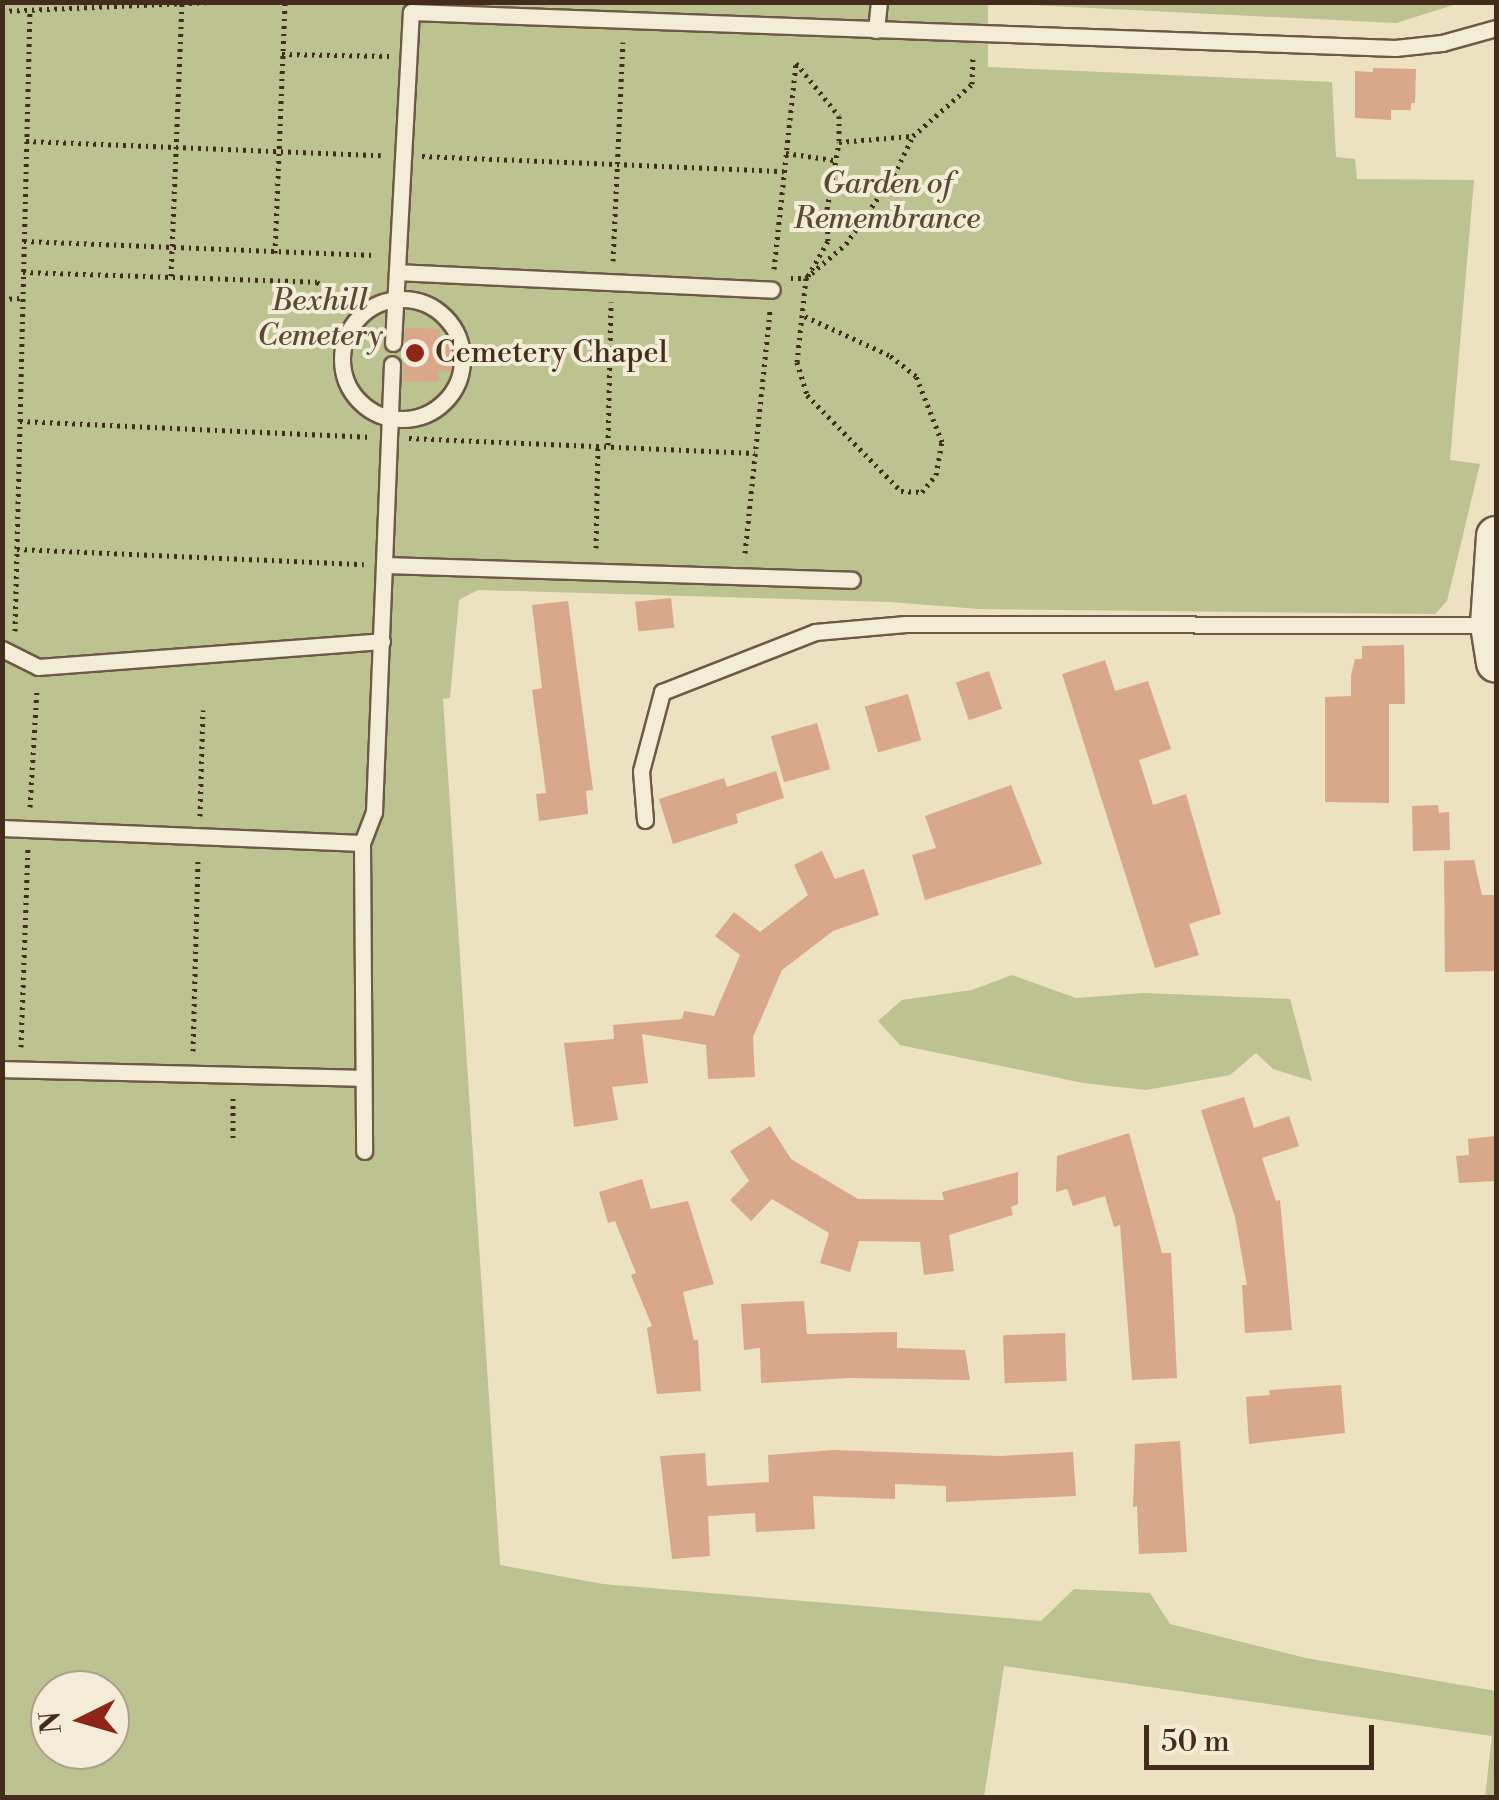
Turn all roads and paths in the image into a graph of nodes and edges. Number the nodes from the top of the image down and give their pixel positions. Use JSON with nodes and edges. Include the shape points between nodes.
{"nodes":[{"id":1,"x":211,"y":2,"type":"edge"},
{"id":2,"x":285,"y":2,"type":"edge"},
{"id":3,"x":879,"y":2,"type":"edge"},
{"id":4,"x":182,"y":4,"type":"edge"},
{"id":5,"x":30,"y":9,"type":"junction"},
{"id":6,"x":2,"y":11,"type":"edge"},
{"id":7,"x":624,"y":19,"type":"junction"},
{"id":8,"x":1496,"y":28,"type":"edge"},
{"id":9,"x":876,"y":30,"type":"junction"},
{"id":10,"x":974,"y":34,"type":"junction"},
{"id":11,"x":282,"y":54,"type":"junction"},
{"id":12,"x":408,"y":56,"type":"junction"},
{"id":13,"x":913,"y":136,"type":"junction"},
{"id":14,"x":839,"y":142,"type":"junction"},
{"id":15,"x":786,"y":153,"type":"junction"},
{"id":16,"x":834,"y":160,"type":"junction"},
{"id":17,"x":24,"y":242,"type":"junction"},
{"id":18,"x":172,"y":248,"type":"junction"},
{"id":19,"x":275,"y":253,"type":"junction"},
{"id":20,"x":398,"y":264,"type":"junction"},
{"id":21,"x":24,"y":272,"type":"junction"},
{"id":22,"x":171,"y":276,"type":"junction"},
{"id":23,"x":806,"y":278,"type":"junction"},
{"id":24,"x":612,"y":282,"type":"junction"},
{"id":25,"x":772,"y":290,"type":"joint"},
{"id":26,"x":396,"y":297,"type":"junction"},
{"id":27,"x":2,"y":298,"type":"edge"},
{"id":28,"x":23,"y":298,"type":"junction"},
{"id":29,"x":360,"y":315,"type":"junction"},
{"id":30,"x":802,"y":315,"type":"junction"},
{"id":31,"x":394,"y":343,"type":"dead end"},
{"id":32,"x":392,"y":364,"type":"dead end"},
{"id":33,"x":390,"y":419,"type":"junction"},
{"id":34,"x":608,"y":445,"type":"dead end"},
{"id":35,"x":598,"y":446,"type":"dead end"},
{"id":36,"x":1496,"y":536,"type":"edge"},
{"id":37,"x":17,"y":549,"type":"junction"},
{"id":38,"x":384,"y":565,"type":"junction"},
{"id":39,"x":595,"y":570,"type":"junction"},
{"id":40,"x":742,"y":576,"type":"junction"},
{"id":41,"x":852,"y":580,"type":"dead end"},
{"id":42,"x":1490,"y":626,"type":"junction"},
{"id":43,"x":382,"y":641,"type":"junction"},
{"id":44,"x":8,"y":652,"type":"edge"},
{"id":45,"x":1496,"y":663,"type":"edge"},
{"id":46,"x":38,"y":667,"type":"junction"},
{"id":47,"x":203,"y":710,"type":"dead end"},
{"id":48,"x":645,"y":820,"type":"dead end"},
{"id":49,"x":2,"y":828,"type":"edge"},
{"id":50,"x":29,"y":829,"type":"junction"},
{"id":51,"x":199,"y":837,"type":"junction"},
{"id":52,"x":362,"y":843,"type":"junction"},
{"id":53,"x":2,"y":1070,"type":"edge"},
{"id":54,"x":20,"y":1070,"type":"junction"},
{"id":55,"x":192,"y":1074,"type":"junction"},
{"id":56,"x":234,"y":1075,"type":"junction"},
{"id":57,"x":361,"y":1078,"type":"junction"},
{"id":58,"x":232,"y":1138,"type":"dead end"},
{"id":59,"x":364,"y":1151,"type":"dead end"}],
"edges":[{"from":1,"to":4,"type":"path"},
{"from":2,"to":11,"type":"path"},
{"from":3,"to":9,"type":"lane"},
{"from":4,"to":5,"type":"path"},
{"from":4,"to":18,"type":"path"},
{"from":5,"to":6,"type":"path"},
{"from":5,"to":17,"type":"path"},
{"from":7,"to":9,"type":"lane"},
{"from":7,"to":12,"type":"lane","via":[[410,12]]},
{"from":7,"to":24,"type":"path"},
{"from":8,"to":10,"type":"lane","via":[[1395,48]]},
{"from":9,"to":10,"type":"lane"},
{"from":10,"to":13,"type":"path","via":[[972,84]]},
{"from":11,"to":12,"type":"path"},
{"from":11,"to":19,"type":"path"},
{"from":12,"to":20,"type":"lane"},
{"from":13,"to":14,"type":"path"},
{"from":13,"to":23,"type":"path","via":[[846,244]]},
{"from":14,"to":15,"type":"path","via":[[839,116],[796,63]]},
{"from":14,"to":16,"type":"path"},
{"from":15,"to":16,"type":"path"},
{"from":15,"to":23,"type":"path","via":[[774,278]]},
{"from":16,"to":23,"type":"path","via":[[828,241]]},
{"from":17,"to":18,"type":"path"},
{"from":17,"to":21,"type":"path"},
{"from":18,"to":19,"type":"path"},
{"from":18,"to":22,"type":"path"},
{"from":19,"to":20,"type":"path"},
{"from":20,"to":24,"type":"lane"},
{"from":20,"to":26,"type":"lane"},
{"from":21,"to":22,"type":"path"},
{"from":21,"to":28,"type":"path"},
{"from":22,"to":29,"type":"path","via":[[317,282]]},
{"from":23,"to":30,"type":"path"},
{"from":24,"to":25,"type":"lane"},
{"from":24,"to":34,"type":"path"},
{"from":25,"to":40,"type":"path"},
{"from":26,"to":29,"type":"lane"},
{"from":26,"to":31,"type":"lane"},
{"from":26,"to":33,"type":"lane","via":[[425,302],[446,316],[460,338],[464,362],[457,387],[440,406],[418,418]]},
{"from":27,"to":28,"type":"path"},
{"from":28,"to":37,"type":"path"},
{"from":29,"to":33,"type":"lane","via":[[344,344],[344,377],[355,396]]},
{"from":30,"to":30,"type":"path","via":[[797,362],[807,396],[901,491],[922,492],[936,475],[942,442],[916,376],[888,355]]},
{"from":32,"to":33,"type":"lane"},
{"from":33,"to":38,"type":"lane"},
{"from":35,"to":39,"type":"path"},
{"from":36,"to":42,"type":"street"},
{"from":37,"to":38,"type":"path"},
{"from":37,"to":44,"type":"path"},
{"from":38,"to":39,"type":"lane"},
{"from":38,"to":43,"type":"lane"},
{"from":39,"to":40,"type":"lane"},
{"from":40,"to":41,"type":"lane"},
{"from":42,"to":45,"type":"street"},
{"from":42,"to":48,"type":"lane","via":[[925,623],[815,632],[662,692],[641,770]]},
{"from":43,"to":46,"type":"lane"},
{"from":43,"to":52,"type":"lane","via":[[374,812]]},
{"from":44,"to":46,"type":"lane"},
{"from":46,"to":50,"type":"path"},
{"from":47,"to":51,"type":"path"},
{"from":49,"to":50,"type":"lane"},
{"from":50,"to":51,"type":"lane"},
{"from":50,"to":54,"type":"path"},
{"from":51,"to":52,"type":"lane"},
{"from":51,"to":55,"type":"path"},
{"from":52,"to":57,"type":"lane"},
{"from":53,"to":54,"type":"lane"},
{"from":54,"to":55,"type":"lane"},
{"from":55,"to":56,"type":"lane"},
{"from":56,"to":57,"type":"lane"},
{"from":56,"to":58,"type":"path"},
{"from":57,"to":59,"type":"lane"}]}
